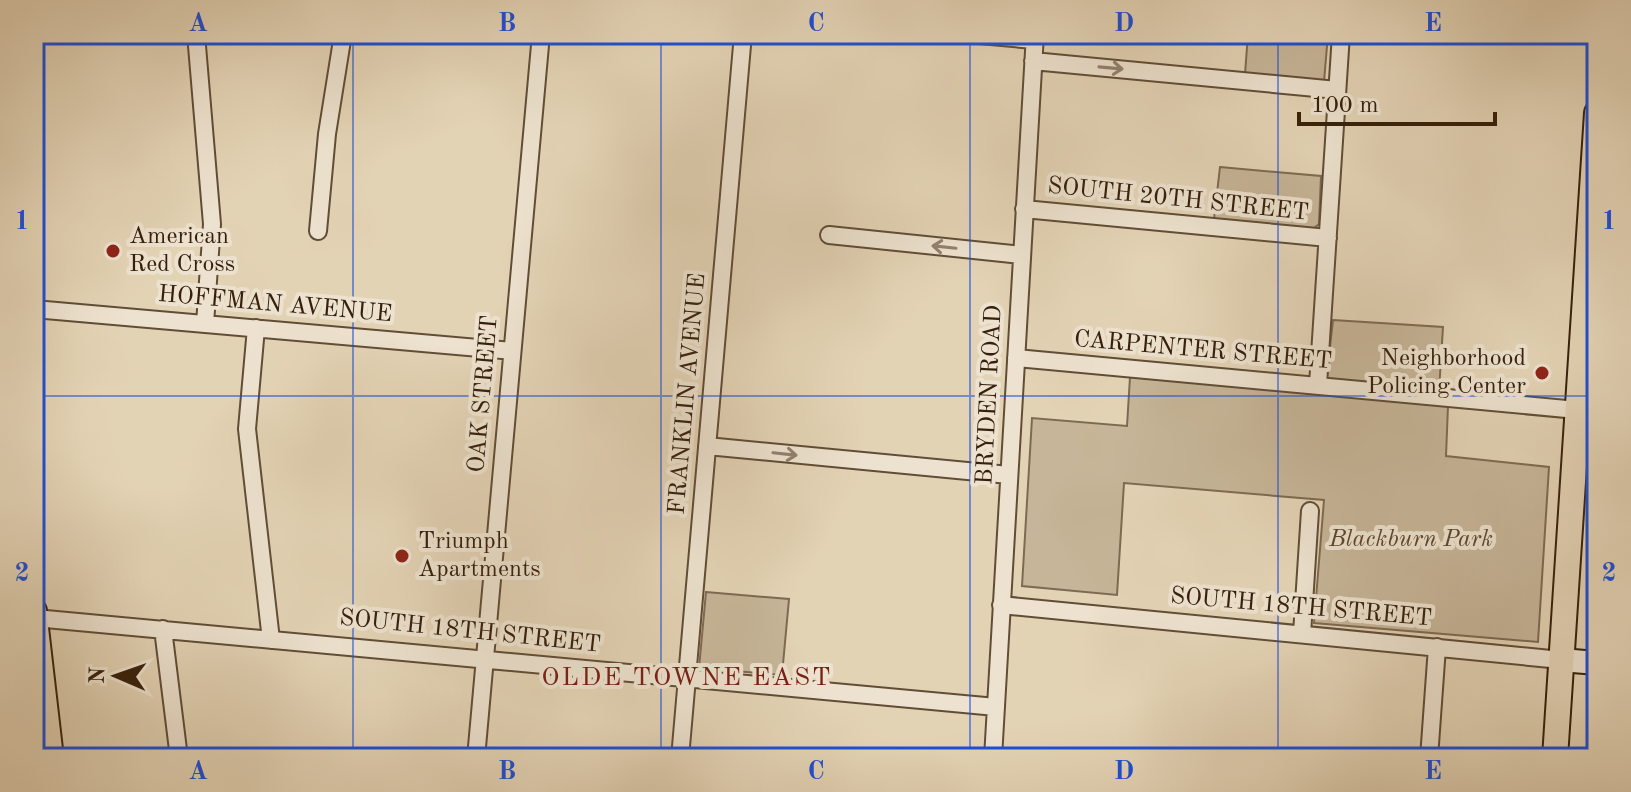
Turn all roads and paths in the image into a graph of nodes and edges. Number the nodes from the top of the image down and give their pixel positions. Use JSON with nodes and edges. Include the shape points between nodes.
{"nodes":[{"id":1,"x":196,"y":34,"type":"edge"},
{"id":2,"x":343,"y":34,"type":"edge"},
{"id":3,"x":541,"y":34,"type":"edge"},
{"id":4,"x":743,"y":34,"type":"edge"},
{"id":5,"x":968,"y":34,"type":"edge"},
{"id":6,"x":1341,"y":34,"type":"edge"},
{"id":7,"x":1035,"y":37,"type":"edge"},
{"id":8,"x":1033,"y":61,"type":"junction"},
{"id":9,"x":1337,"y":90,"type":"junction"},
{"id":10,"x":1597,"y":113,"type":"edge"},
{"id":11,"x":1024,"y":209,"type":"junction"},
{"id":12,"x":1594,"y":218,"type":"edge"},
{"id":13,"x":318,"y":231,"type":"dead end"},
{"id":14,"x":829,"y":235,"type":"dead end"},
{"id":15,"x":1328,"y":238,"type":"junction"},
{"id":16,"x":1022,"y":255,"type":"junction"},
{"id":17,"x":34,"y":309,"type":"edge"},
{"id":18,"x":205,"y":324,"type":"junction"},
{"id":19,"x":256,"y":328,"type":"junction"},
{"id":20,"x":512,"y":351,"type":"junction"},
{"id":21,"x":1016,"y":358,"type":"junction"},
{"id":22,"x":1589,"y":365,"type":"edge"},
{"id":23,"x":1318,"y":385,"type":"junction"},
{"id":24,"x":1577,"y":410,"type":"junction"},
{"id":25,"x":707,"y":446,"type":"junction"},
{"id":26,"x":1009,"y":475,"type":"junction"},
{"id":27,"x":1310,"y":511,"type":"dead end"},
{"id":28,"x":1001,"y":605,"type":"junction"},
{"id":29,"x":34,"y":611,"type":"edge"},
{"id":30,"x":35,"y":618,"type":"edge"},
{"id":31,"x":163,"y":629,"type":"junction"},
{"id":32,"x":1302,"y":634,"type":"junction"},
{"id":33,"x":271,"y":640,"type":"junction"},
{"id":34,"x":1437,"y":647,"type":"junction"},
{"id":35,"x":485,"y":659,"type":"junction"},
{"id":36,"x":1561,"y":660,"type":"junction"},
{"id":37,"x":1597,"y":663,"type":"edge"},
{"id":38,"x":687,"y":678,"type":"junction"},
{"id":39,"x":996,"y":707,"type":"junction"},
{"id":40,"x":51,"y":758,"type":"edge"},
{"id":41,"x":179,"y":758,"type":"edge"},
{"id":42,"x":476,"y":758,"type":"edge"},
{"id":43,"x":680,"y":758,"type":"edge"},
{"id":44,"x":993,"y":758,"type":"edge"},
{"id":45,"x":1429,"y":758,"type":"edge"},
{"id":46,"x":1555,"y":758,"type":"edge"}],
"edges":[{"from":1,"to":18,"type":"street","via":[[212,234]]},
{"from":2,"to":13,"type":"street"},
{"from":3,"to":20,"type":"street","name":"OAK STREET"},
{"from":4,"to":25,"type":"street","name":"FRANKLIN AVENUE"},
{"from":5,"to":7,"type":"street"},
{"from":6,"to":9,"type":"street"},
{"from":7,"to":8,"type":"street","name":"BRYDEN ROAD"},
{"from":8,"to":9,"type":"street","one_way":true},
{"from":8,"to":11,"type":"street","name":"BRYDEN ROAD"},
{"from":9,"to":15,"type":"street"},
{"from":10,"to":12,"type":"main road"},
{"from":11,"to":15,"type":"street","name":"SOUTH 20TH STREET"},
{"from":11,"to":16,"type":"street","name":"BRYDEN ROAD"},
{"from":12,"to":22,"type":"main road"},
{"from":16,"to":14,"type":"street","one_way":true},
{"from":15,"to":23,"type":"street"},
{"from":16,"to":21,"type":"street","name":"BRYDEN ROAD"},
{"from":17,"to":18,"type":"street","name":"HOFFMAN AVENUE"},
{"from":18,"to":19,"type":"street","name":"HOFFMAN AVENUE"},
{"from":19,"to":20,"type":"street","name":"HOFFMAN AVENUE"},
{"from":19,"to":33,"type":"street","via":[[247,429]]},
{"from":20,"to":35,"type":"street","name":"OAK STREET"},
{"from":21,"to":23,"type":"street","name":"CARPENTER STREET"},
{"from":21,"to":26,"type":"street","name":"BRYDEN ROAD"},
{"from":22,"to":24,"type":"main road"},
{"from":23,"to":24,"type":"street","name":"CARPENTER STREET"},
{"from":24,"to":36,"type":"main road"},
{"from":25,"to":26,"type":"street","one_way":true},
{"from":25,"to":38,"type":"street","name":"FRANKLIN AVENUE"},
{"from":26,"to":28,"type":"street","name":"BRYDEN ROAD"},
{"from":27,"to":32,"type":"street"},
{"from":28,"to":32,"type":"street","name":"SOUTH 18TH STREET"},
{"from":28,"to":39,"type":"street","name":"BRYDEN ROAD"},
{"from":29,"to":30,"type":"main road"},
{"from":30,"to":31,"type":"street","name":"SOUTH 18TH STREET"},
{"from":30,"to":40,"type":"main road"},
{"from":31,"to":33,"type":"street","name":"SOUTH 18TH STREET"},
{"from":31,"to":41,"type":"street"},
{"from":32,"to":34,"type":"street","name":"SOUTH 18TH STREET"},
{"from":33,"to":35,"type":"street","name":"SOUTH 18TH STREET"},
{"from":34,"to":36,"type":"street","name":"SOUTH 18TH STREET"},
{"from":34,"to":45,"type":"street"},
{"from":35,"to":38,"type":"street","name":"SOUTH 18TH STREET"},
{"from":35,"to":42,"type":"street","name":"OAK STREET"},
{"from":36,"to":37,"type":"street","name":"SOUTH 18TH STREET"},
{"from":36,"to":46,"type":"main road"},
{"from":38,"to":39,"type":"street","name":"SOUTH 18TH STREET"},
{"from":38,"to":43,"type":"street","name":"FRANKLIN AVENUE"},
{"from":39,"to":44,"type":"street","name":"BRYDEN ROAD"}]}
